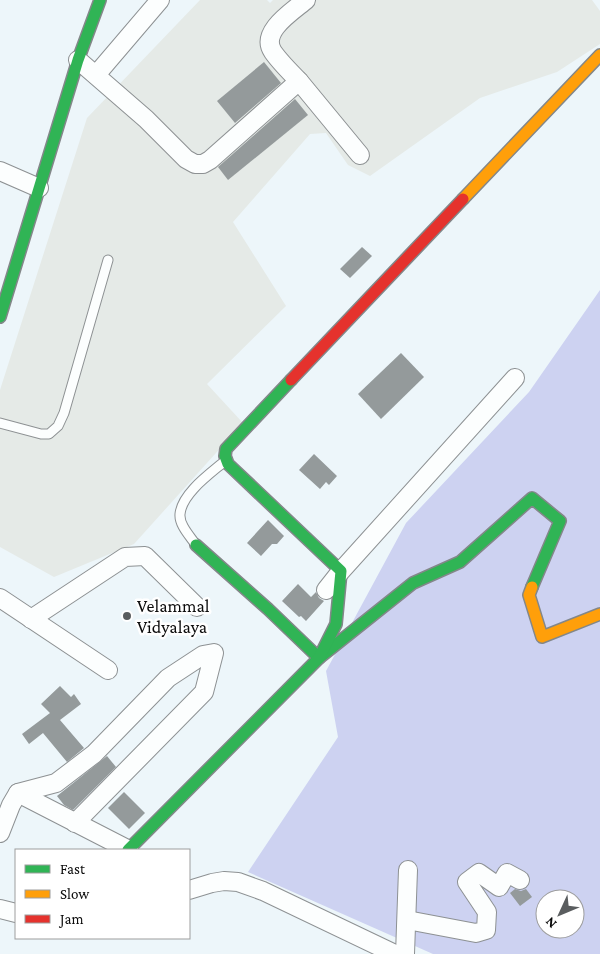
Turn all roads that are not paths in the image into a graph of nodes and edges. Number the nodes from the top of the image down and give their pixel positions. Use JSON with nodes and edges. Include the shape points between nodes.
{"nodes":[{"id":1,"x":100,"y":0,"type":"edge"},
{"id":2,"x":160,"y":0,"type":"edge"},
{"id":3,"x":306,"y":0,"type":"edge"},
{"id":4,"x":600,"y":55,"type":"edge"},
{"id":5,"x":78,"y":60,"type":"junction"},
{"id":6,"x":96,"y":75,"type":"junction"},
{"id":7,"x":299,"y":81,"type":"junction"},
{"id":8,"x":360,"y":155,"type":"dead end"},
{"id":9,"x":0,"y":171,"type":"edge"},
{"id":10,"x":39,"y":188,"type":"junction"},
{"id":11,"x":108,"y":260,"type":"dead end"},
{"id":12,"x":3,"y":294,"type":"edge"},
{"id":13,"x":0,"y":317,"type":"edge"},
{"id":14,"x":515,"y":378,"type":"dead end"},
{"id":15,"x":0,"y":423,"type":"edge"},
{"id":16,"x":226,"y":461,"type":"junction"},
{"id":17,"x":196,"y":545,"type":"joint"},
{"id":18,"x":341,"y":571,"type":"junction"},
{"id":19,"x":326,"y":590,"type":"dead end"},
{"id":20,"x":0,"y":598,"type":"edge"},
{"id":21,"x":197,"y":607,"type":"dead end"},
{"id":22,"x":600,"y":614,"type":"edge"},
{"id":23,"x":31,"y":619,"type":"junction"},
{"id":24,"x":319,"y":658,"type":"junction"},
{"id":25,"x":108,"y":670,"type":"dead end"},
{"id":26,"x":18,"y":793,"type":"junction"},
{"id":27,"x":75,"y":822,"type":"junction"},
{"id":28,"x":0,"y":833,"type":"edge"},
{"id":29,"x":126,"y":849,"type":"edge"},
{"id":30,"x":129,"y":849,"type":"edge"},
{"id":31,"x":408,"y":870,"type":"dead end"},
{"id":32,"x":520,"y":880,"type":"dead end"},
{"id":33,"x":190,"y":890,"type":"edge"},
{"id":34,"x":0,"y":909,"type":"edge"},
{"id":35,"x":15,"y":913,"type":"edge"},
{"id":36,"x":407,"y":920,"type":"junction"},
{"id":37,"x":395,"y":954,"type":"edge"},
{"id":38,"x":405,"y":954,"type":"edge"}],
"edges":[{"from":1,"to":5,"type":"main road"},
{"from":2,"to":6,"type":"street"},
{"from":3,"to":7,"type":"street","via":[[279,22],[270,38],[271,50]]},
{"from":4,"to":16,"type":"main road","via":[[226,449]]},
{"from":5,"to":6,"type":"street"},
{"from":5,"to":10,"type":"main road"},
{"from":6,"to":7,"type":"street","via":[[195,164],[210,160]]},
{"from":7,"to":8,"type":"street"},
{"from":9,"to":10,"type":"street"},
{"from":10,"to":12,"type":"main road"},
{"from":11,"to":15,"type":"lane","via":[[58,426],[49,434],[42,434]]},
{"from":12,"to":13,"type":"main road"},
{"from":14,"to":18,"type":"street"},
{"from":16,"to":17,"type":"lane","via":[[200,480],[186,497],[180,514],[184,528]]},
{"from":16,"to":18,"type":"main road"},
{"from":17,"to":24,"type":"main road"},
{"from":18,"to":19,"type":"street"},
{"from":18,"to":24,"type":"main road","via":[[336,624]]},
{"from":20,"to":23,"type":"street"},
{"from":21,"to":23,"type":"street","via":[[145,556],[125,557]]},
{"from":22,"to":24,"type":"main road","via":[[542,638],[529,595],[560,521],[532,498],[460,562],[413,584]]},
{"from":23,"to":25,"type":"street"},
{"from":24,"to":30,"type":"main road"},
{"from":26,"to":27,"type":"street"},
{"from":26,"to":27,"type":"street","via":[[56,783],[94,754],[168,678],[203,654],[214,653],[204,692]]},
{"from":26,"to":28,"type":"street"},
{"from":27,"to":29,"type":"street"},
{"from":31,"to":36,"type":"street"},
{"from":32,"to":36,"type":"street","via":[[507,873],[499,887],[479,873],[467,882],[487,912],[486,930],[476,932]]},
{"from":33,"to":37,"type":"street","via":[[224,881],[238,882]]},
{"from":34,"to":35,"type":"street"},
{"from":36,"to":38,"type":"street"}]}
